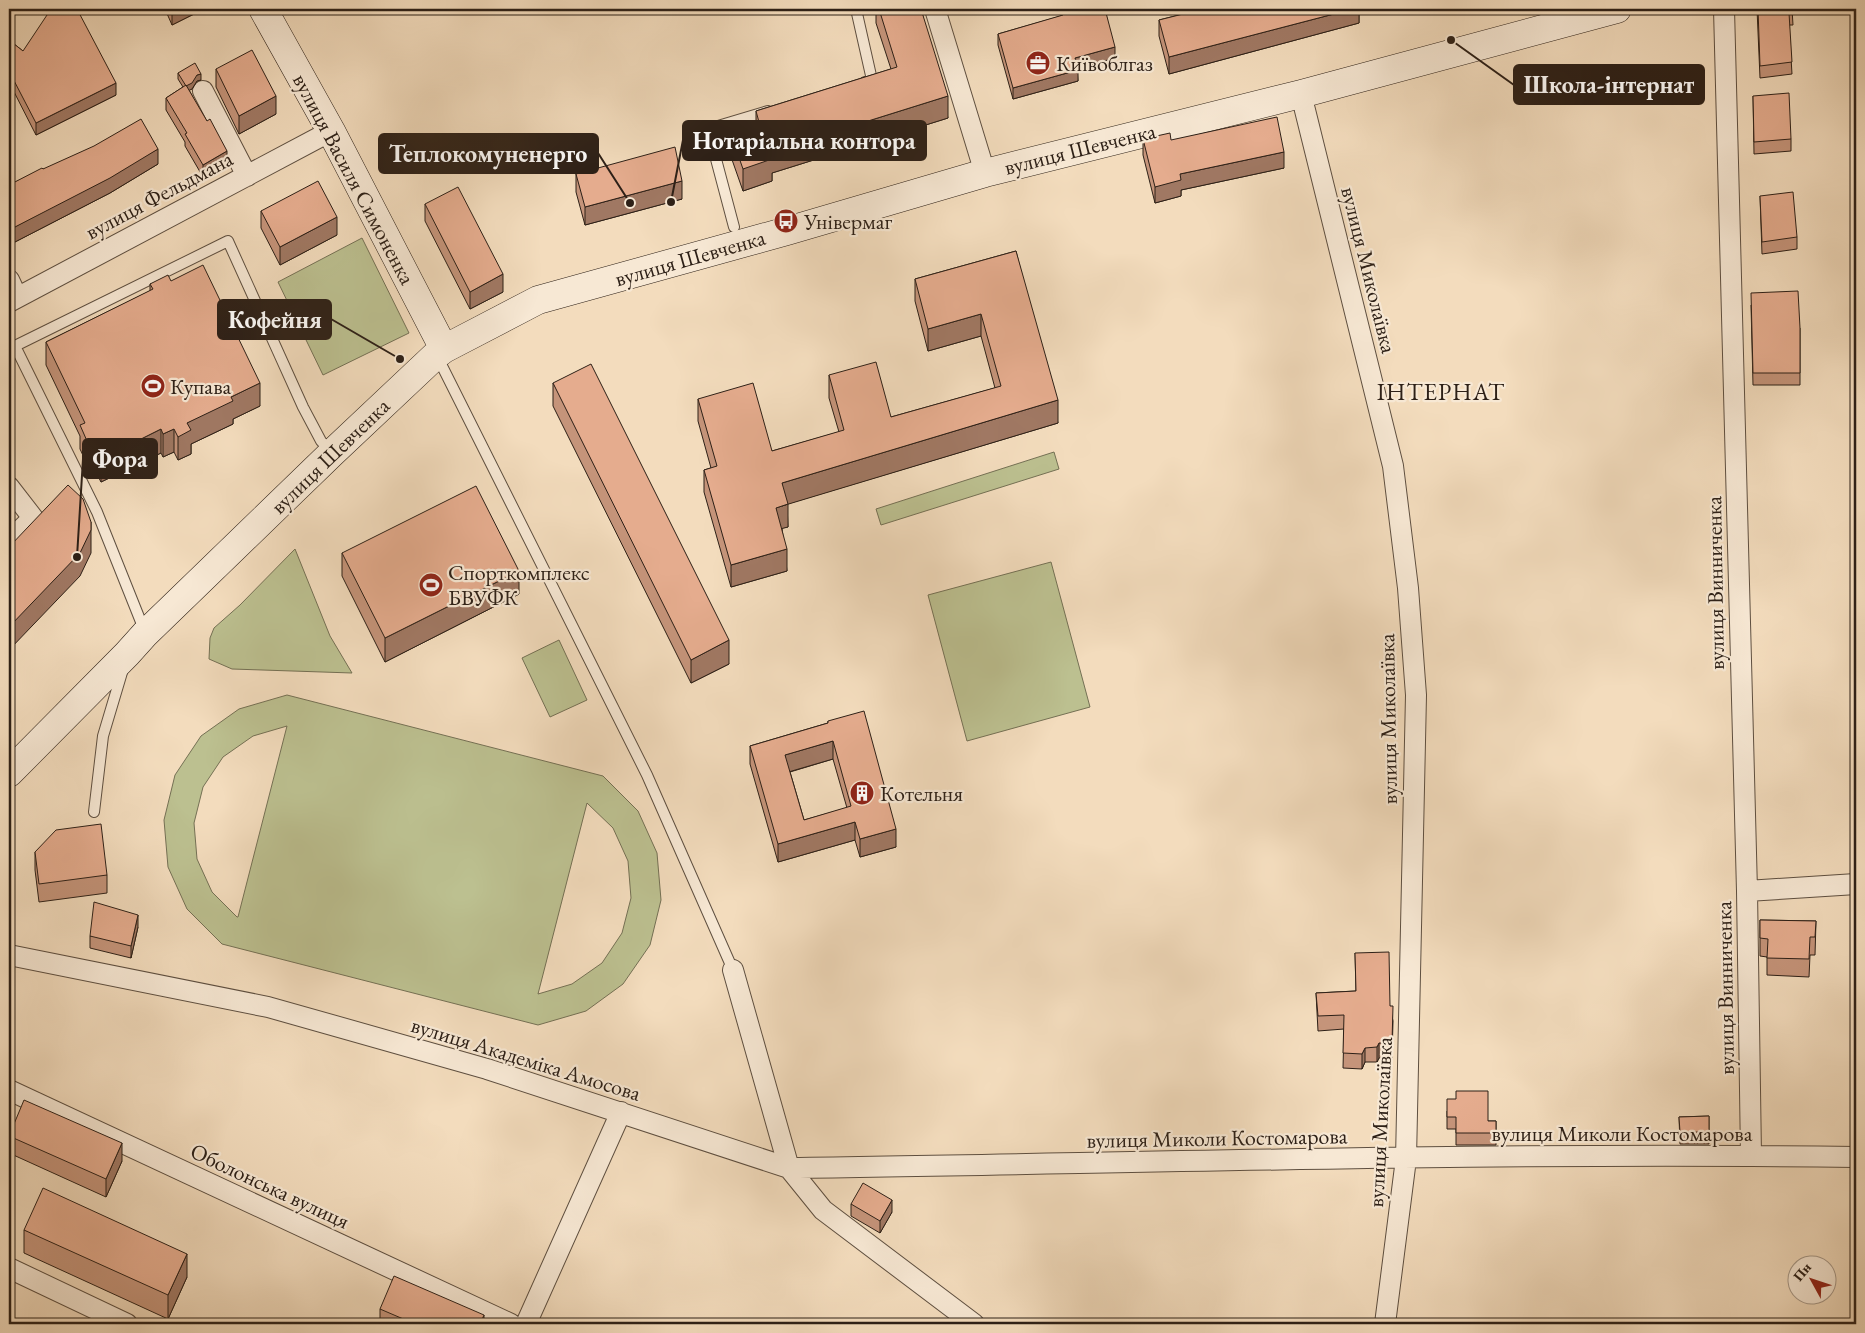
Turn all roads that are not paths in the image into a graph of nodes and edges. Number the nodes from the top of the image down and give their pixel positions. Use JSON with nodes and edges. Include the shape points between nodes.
{"nodes":[{"id":1,"x":263,"y":9,"type":"edge"},
{"id":2,"x":856,"y":9,"type":"edge"},
{"id":3,"x":935,"y":9,"type":"edge"},
{"id":4,"x":1618,"y":9,"type":"edge"},
{"id":5,"x":1724,"y":9,"type":"edge"},
{"id":6,"x":854,"y":86,"type":"edge"},
{"id":7,"x":203,"y":92,"type":"dead end"},
{"id":8,"x":1301,"y":94,"type":"junction"},
{"id":9,"x":781,"y":107,"type":"edge"},
{"id":10,"x":330,"y":131,"type":"junction"},
{"id":11,"x":985,"y":172,"type":"junction"},
{"id":12,"x":247,"y":176,"type":"junction"},
{"id":13,"x":734,"y":227,"type":"dead end"},
{"id":14,"x":11,"y":293,"type":"edge"},
{"id":15,"x":440,"y":352,"type":"junction"},
{"id":16,"x":332,"y":453,"type":"junction"},
{"id":17,"x":9,"y":487,"type":"edge"},
{"id":18,"x":9,"y":541,"type":"edge"},
{"id":19,"x":145,"y":634,"type":"junction"},
{"id":20,"x":127,"y":654,"type":"junction"},
{"id":21,"x":9,"y":773,"type":"edge"},
{"id":22,"x":94,"y":812,"type":"dead end"},
{"id":23,"x":1856,"y":884,"type":"edge"},
{"id":24,"x":1747,"y":891,"type":"junction"},
{"id":25,"x":9,"y":955,"type":"edge"},
{"id":26,"x":733,"y":970,"type":"joint"},
{"id":27,"x":9,"y":1090,"type":"edge"},
{"id":28,"x":621,"y":1112,"type":"junction"},
{"id":29,"x":1752,"y":1156,"type":"junction"},
{"id":30,"x":1856,"y":1157,"type":"edge"},
{"id":31,"x":1406,"y":1158,"type":"junction"},
{"id":32,"x":789,"y":1168,"type":"junction"},
{"id":33,"x":9,"y":1268,"type":"edge"},
{"id":34,"x":125,"y":1324,"type":"edge"},
{"id":35,"x":511,"y":1324,"type":"edge"},
{"id":36,"x":526,"y":1324,"type":"edge"},
{"id":37,"x":974,"y":1324,"type":"edge"},
{"id":38,"x":1385,"y":1324,"type":"edge"}],
"edges":[{"from":1,"to":10,"type":"street","name":"вулиця Василя Симоненка"},
{"from":2,"to":6,"type":"lane","via":[[872,80]]},
{"from":3,"to":11,"type":"street"},
{"from":4,"to":8,"type":"street","name":"вулиця Шевченка"},
{"from":5,"to":24,"type":"street","name":"вулиця Винниченка"},
{"from":7,"to":12,"type":"street"},
{"from":8,"to":11,"type":"street","name":"вулиця Шевченка"},
{"from":8,"to":31,"type":"street","name":"вулиця Миколаївка","via":[[1393,466],[1408,588],[1416,695]]},
{"from":9,"to":13,"type":"lane","via":[[708,129]]},
{"from":10,"to":12,"type":"street","name":"вулиця Фельдмана"},
{"from":10,"to":15,"type":"street","name":"вулиця Василя Симоненка"},
{"from":11,"to":15,"type":"street","name":"вулиця Шевченка","via":[[778,234],[538,300]]},
{"from":12,"to":14,"type":"street","name":"вулиця Фельдмана"},
{"from":15,"to":16,"type":"street","name":"вулиця Шевченка"},
{"from":15,"to":26,"type":"lane","via":[[647,775]]},
{"from":16,"to":19,"type":"street","name":"вулиця Шевченка"},
{"from":16,"to":19,"type":"lane","via":[[321,441],[302,407],[228,241],[15,346],[97,512]]},
{"from":17,"to":18,"type":"street","via":[[33,518]]},
{"from":19,"to":20,"type":"street","name":"вулиця Шевченка"},
{"from":20,"to":21,"type":"street","name":"вулиця Шевченка"},
{"from":20,"to":22,"type":"lane","via":[[103,736]]},
{"from":23,"to":24,"type":"street"},
{"from":24,"to":29,"type":"street","name":"вулиця Винниченка"},
{"from":25,"to":28,"type":"street","name":"вулиця Академіка Амосова","via":[[268,1007],[487,1069]]},
{"from":26,"to":32,"type":"street"},
{"from":27,"to":35,"type":"street","name":"Оболонська вулиця"},
{"from":28,"to":32,"type":"street","name":"вулиця Академіка Амосова"},
{"from":28,"to":36,"type":"street"},
{"from":29,"to":30,"type":"street","name":"вулиця Миколи Костомарова"},
{"from":29,"to":31,"type":"street","name":"вулиця Миколи Костомарова"},
{"from":31,"to":32,"type":"street","name":"вулиця Миколи Костомарова"},
{"from":31,"to":38,"type":"street","name":"вулиця Миколаївка"},
{"from":32,"to":37,"type":"street","via":[[823,1210]]},
{"from":33,"to":34,"type":"street"}]}
